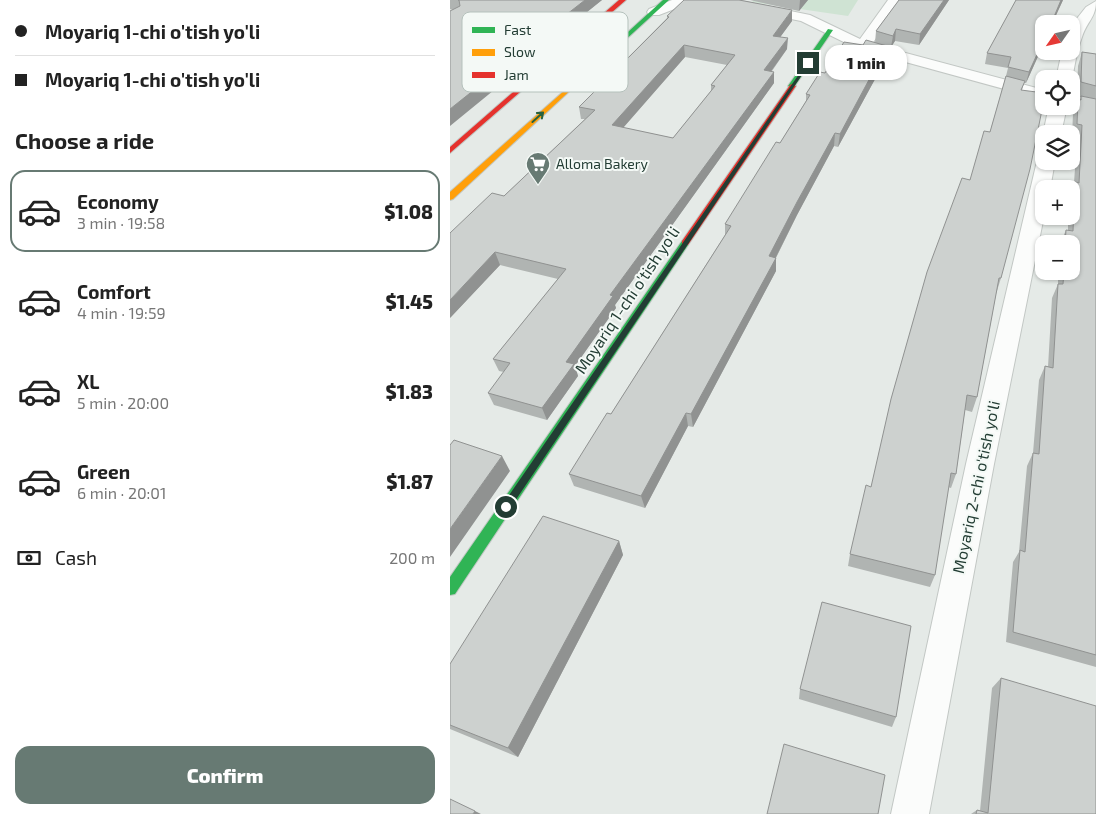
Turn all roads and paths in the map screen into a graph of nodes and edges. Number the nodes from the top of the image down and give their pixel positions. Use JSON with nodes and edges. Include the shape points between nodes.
{"nodes":[{"id":1,"x":623,"y":0,"type":"edge"},
{"id":2,"x":666,"y":0,"type":"edge"},
{"id":3,"x":685,"y":0,"type":"edge"},
{"id":4,"x":715,"y":0,"type":"edge"},
{"id":5,"x":895,"y":0,"type":"edge"},
{"id":6,"x":736,"y":3,"type":"edge"},
{"id":7,"x":1096,"y":5,"type":"edge"},
{"id":8,"x":609,"y":12,"type":"edge"},
{"id":9,"x":654,"y":12,"type":"junction"},
{"id":10,"x":1080,"y":24,"type":"edge"},
{"id":11,"x":830,"y":30,"type":"junction"},
{"id":12,"x":628,"y":36,"type":"edge"},
{"id":13,"x":863,"y":46,"type":"junction"},
{"id":14,"x":518,"y":92,"type":"edge"},
{"id":15,"x":566,"y":92,"type":"edge"},
{"id":16,"x":1035,"y":94,"type":"edge"},
{"id":17,"x":523,"y":115,"type":"dead end"},
{"id":18,"x":484,"y":122,"type":"junction"},
{"id":19,"x":450,"y":151,"type":"edge"},
{"id":20,"x":450,"y":165,"type":"edge"},
{"id":21,"x":1044,"y":170,"type":"edge"},
{"id":22,"x":476,"y":173,"type":"junction"},
{"id":23,"x":450,"y":197,"type":"edge"},
{"id":24,"x":450,"y":589,"type":"edge"},
{"id":25,"x":910,"y":814,"type":"edge"}],
"edges":[{"from":1,"to":8,"type":"main road"},
{"from":2,"to":9,"type":"main road"},
{"from":3,"to":9,"type":"street"},
{"from":4,"to":6,"type":"street"},
{"from":5,"to":13,"type":"street"},
{"from":6,"to":11,"type":"street","via":[[805,18]]},
{"from":7,"to":10,"type":"street"},
{"from":12,"to":9,"type":"main road","one_way":true},
{"from":11,"to":13,"type":"street"},
{"from":11,"to":24,"type":"main road","name":"Moyariq 1-chi o'tish yo'li"},
{"from":13,"to":16,"type":"street"},
{"from":14,"to":18,"type":"main road"},
{"from":22,"to":15,"type":"main road","one_way":true},
{"from":17,"to":22,"type":"main road"},
{"from":18,"to":19,"type":"main road"},
{"from":18,"to":20,"type":"main road"},
{"from":21,"to":25,"type":"street","name":"Moyariq 2-chi o'tish yo'li","via":[[980,464]]},
{"from":22,"to":23,"type":"main road"}]}
